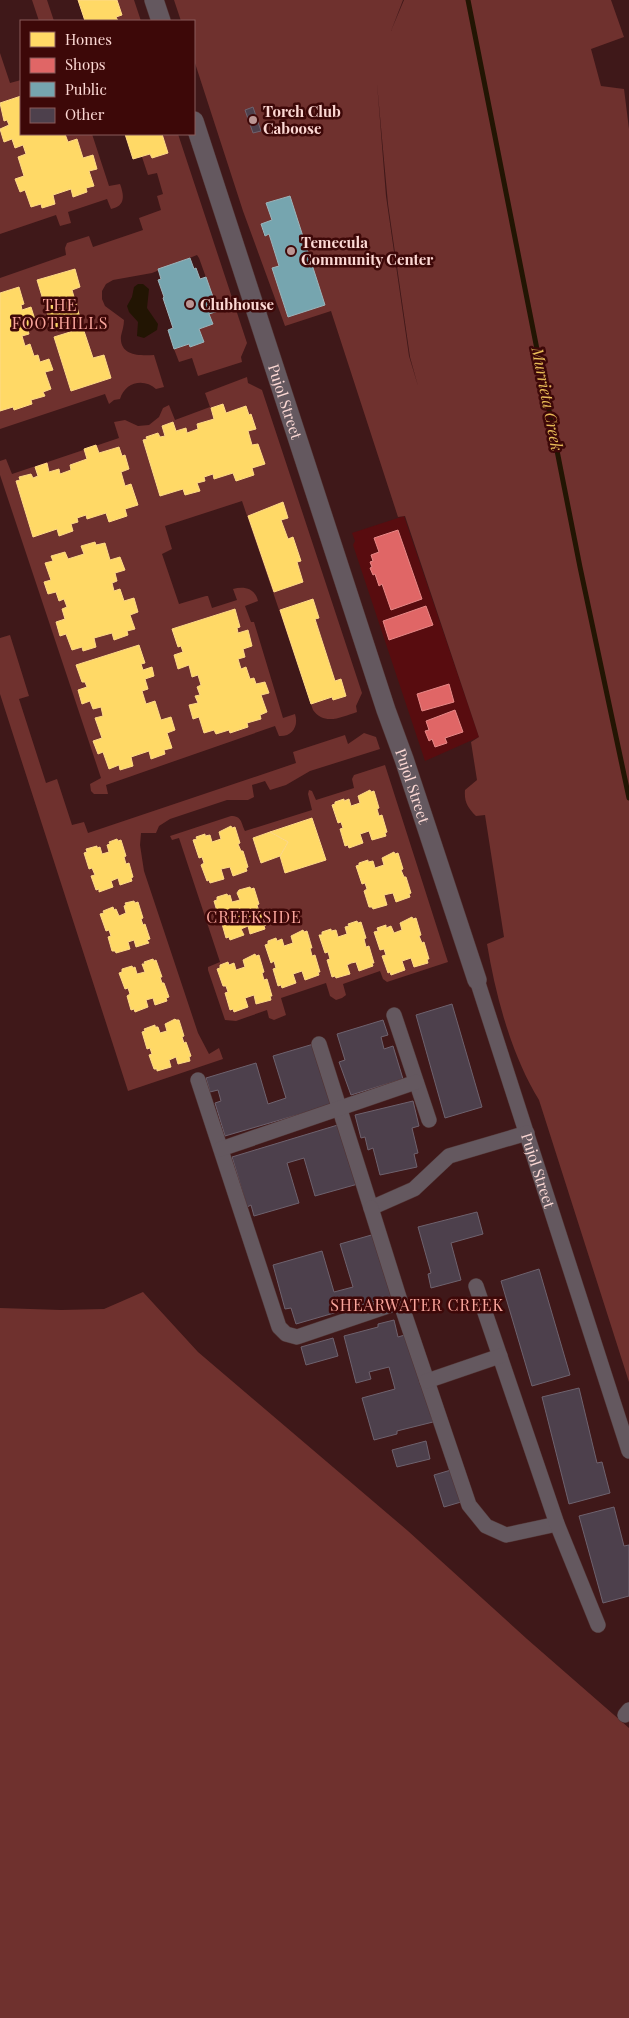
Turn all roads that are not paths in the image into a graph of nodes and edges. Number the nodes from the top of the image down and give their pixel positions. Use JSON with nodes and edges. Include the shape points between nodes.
{"nodes":[{"id":1,"x":154,"y":0,"type":"edge"},
{"id":2,"x":161,"y":20,"type":"edge"},
{"id":3,"x":195,"y":124,"type":"edge"},
{"id":4,"x":477,"y":980,"type":"joint"},
{"id":5,"x":394,"y":1015,"type":"dead end"},
{"id":6,"x":319,"y":1044,"type":"dead end"},
{"id":7,"x":198,"y":1080,"type":"dead end"},
{"id":8,"x":416,"y":1082,"type":"junction"},
{"id":9,"x":340,"y":1109,"type":"junction"},
{"id":10,"x":429,"y":1120,"type":"dead end"},
{"id":11,"x":526,"y":1133,"type":"junction"},
{"id":12,"x":221,"y":1149,"type":"junction"},
{"id":13,"x":371,"y":1208,"type":"junction"},
{"id":14,"x":476,"y":1286,"type":"dead end"},
{"id":15,"x":400,"y":1302,"type":"junction"},
{"id":16,"x":500,"y":1356,"type":"junction"},
{"id":17,"x":427,"y":1381,"type":"junction"},
{"id":18,"x":629,"y":1451,"type":"edge"},
{"id":19,"x":557,"y":1524,"type":"junction"},
{"id":20,"x":598,"y":1625,"type":"dead end"}],
"edges":[{"from":1,"to":2,"type":"street"},
{"from":3,"to":4,"type":"street","name":"Pujol Street"},
{"from":4,"to":11,"type":"street","name":"Pujol Street"},
{"from":5,"to":8,"type":"street"},
{"from":6,"to":9,"type":"street"},
{"from":7,"to":12,"type":"street"},
{"from":8,"to":9,"type":"street"},
{"from":8,"to":10,"type":"street"},
{"from":9,"to":12,"type":"street"},
{"from":9,"to":13,"type":"street"},
{"from":11,"to":13,"type":"street","via":[[450,1156],[414,1188]]},
{"from":11,"to":18,"type":"street","name":"Pujol Street"},
{"from":12,"to":15,"type":"street","via":[[279,1327],[286,1334],[297,1337]]},
{"from":13,"to":15,"type":"street"},
{"from":14,"to":16,"type":"street"},
{"from":15,"to":17,"type":"street"},
{"from":16,"to":17,"type":"street"},
{"from":16,"to":19,"type":"street"},
{"from":17,"to":19,"type":"street","via":[[469,1505],[486,1526],[506,1535]]},
{"from":19,"to":20,"type":"street"}]}
